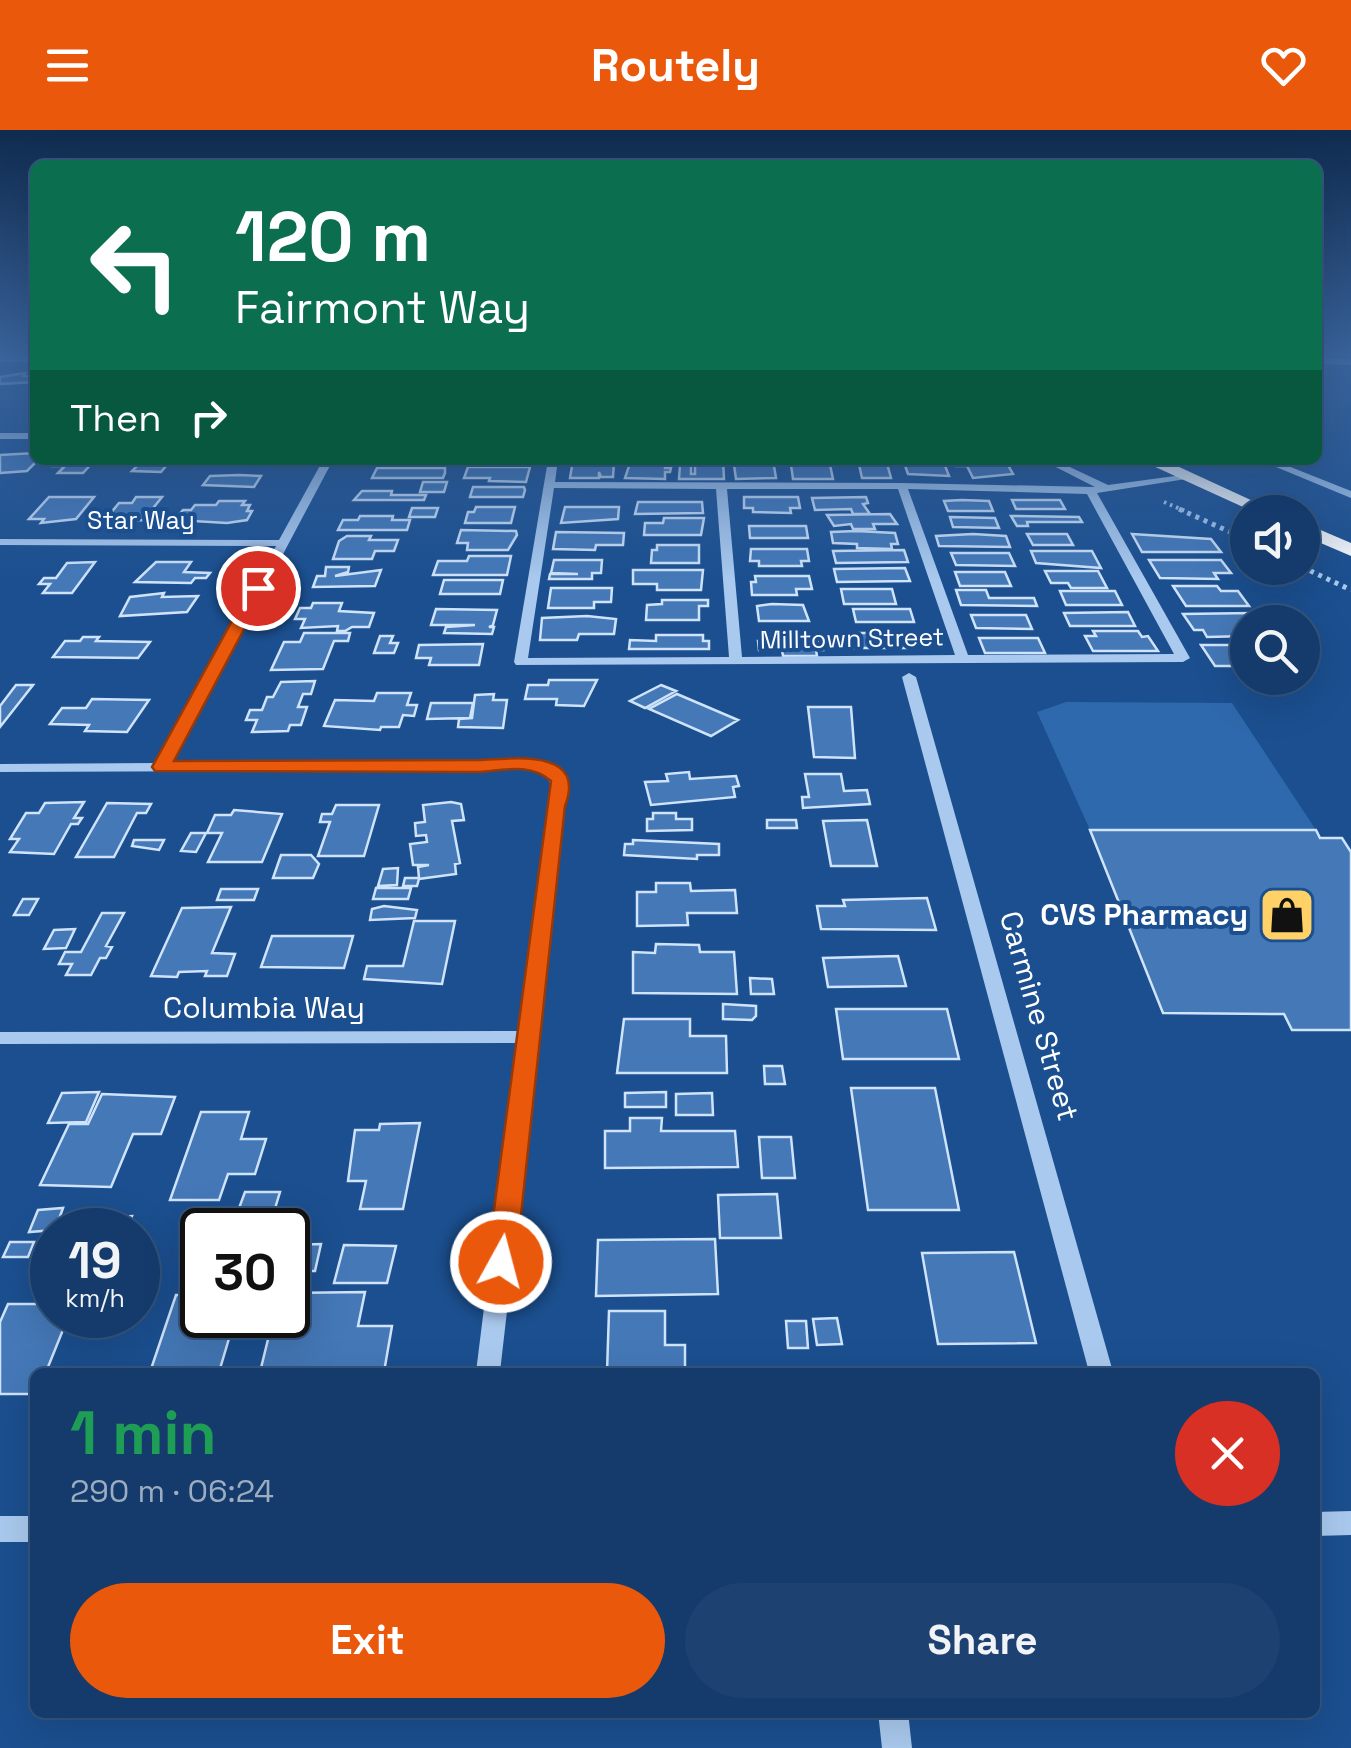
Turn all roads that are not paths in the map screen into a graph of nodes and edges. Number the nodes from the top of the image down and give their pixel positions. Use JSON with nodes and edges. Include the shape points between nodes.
{"nodes":[{"id":1,"x":0,"y":436,"type":"edge"},
{"id":2,"x":30,"y":436,"type":"edge"},
{"id":3,"x":325,"y":465,"type":"edge"},
{"id":4,"x":552,"y":465,"type":"edge"},
{"id":5,"x":1056,"y":465,"type":"edge"},
{"id":6,"x":1161,"y":465,"type":"edge"},
{"id":7,"x":1276,"y":465,"type":"edge"},
{"id":8,"x":1186,"y":476,"type":"junction"},
{"id":9,"x":548,"y":485,"type":"junction"},
{"id":10,"x":720,"y":485,"type":"junction"},
{"id":11,"x":902,"y":486,"type":"junction"},
{"id":12,"x":1108,"y":490,"type":"junction"},
{"id":13,"x":1091,"y":492,"type":"junction"},
{"id":14,"x":1230,"y":495,"type":"edge"},
{"id":15,"x":1351,"y":495,"type":"edge"},
{"id":16,"x":1320,"y":536,"type":"edge"},
{"id":17,"x":0,"y":542,"type":"edge"},
{"id":18,"x":282,"y":543,"type":"junction"},
{"id":19,"x":1351,"y":550,"type":"edge"},
{"id":20,"x":963,"y":659,"type":"junction"},
{"id":21,"x":736,"y":661,"type":"junction"},
{"id":22,"x":909,"y":678,"type":"dead end"},
{"id":23,"x":162,"y":767,"type":"junction"},
{"id":24,"x":0,"y":768,"type":"edge"},
{"id":25,"x":0,"y":1038,"type":"edge"},
{"id":26,"x":528,"y":1038,"type":"junction"},
{"id":27,"x":488,"y":1368,"type":"edge"},
{"id":28,"x":1101,"y":1368,"type":"edge"},
{"id":29,"x":1351,"y":1523,"type":"edge"},
{"id":30,"x":1320,"y":1524,"type":"edge"},
{"id":31,"x":0,"y":1529,"type":"edge"},
{"id":32,"x":30,"y":1529,"type":"edge"},
{"id":33,"x":894,"y":1718,"type":"edge"},
{"id":34,"x":897,"y":1748,"type":"edge"}],
"edges":[{"from":1,"to":2,"type":"street"},
{"from":3,"to":18,"type":"street"},
{"from":4,"to":9,"type":"street"},
{"from":5,"to":12,"type":"street"},
{"from":6,"to":8,"type":"highway"},
{"from":7,"to":15,"type":"street"},
{"from":8,"to":12,"type":"street"},
{"from":8,"to":14,"type":"highway"},
{"from":9,"to":10,"type":"street"},
{"from":9,"to":21,"type":"street","name":"Milltown Street","via":[[521,662]]},
{"from":10,"to":11,"type":"street"},
{"from":10,"to":21,"type":"street"},
{"from":11,"to":13,"type":"street"},
{"from":11,"to":20,"type":"street"},
{"from":12,"to":13,"type":"street"},
{"from":13,"to":20,"type":"street","name":"Milltown Street","via":[[1184,658]]},
{"from":16,"to":19,"type":"highway"},
{"from":17,"to":18,"type":"street","name":"Star Way"},
{"from":18,"to":23,"type":"street"},
{"from":20,"to":21,"type":"street","name":"Milltown Street"},
{"from":22,"to":28,"type":"street","name":"Carmine Street"},
{"from":23,"to":24,"type":"street"},
{"from":23,"to":26,"type":"street","via":[[525,762],[560,779]]},
{"from":25,"to":26,"type":"street","name":"Columbia Way"},
{"from":26,"to":27,"type":"street"},
{"from":29,"to":30,"type":"street"},
{"from":31,"to":32,"type":"street"},
{"from":33,"to":34,"type":"street"}]}
